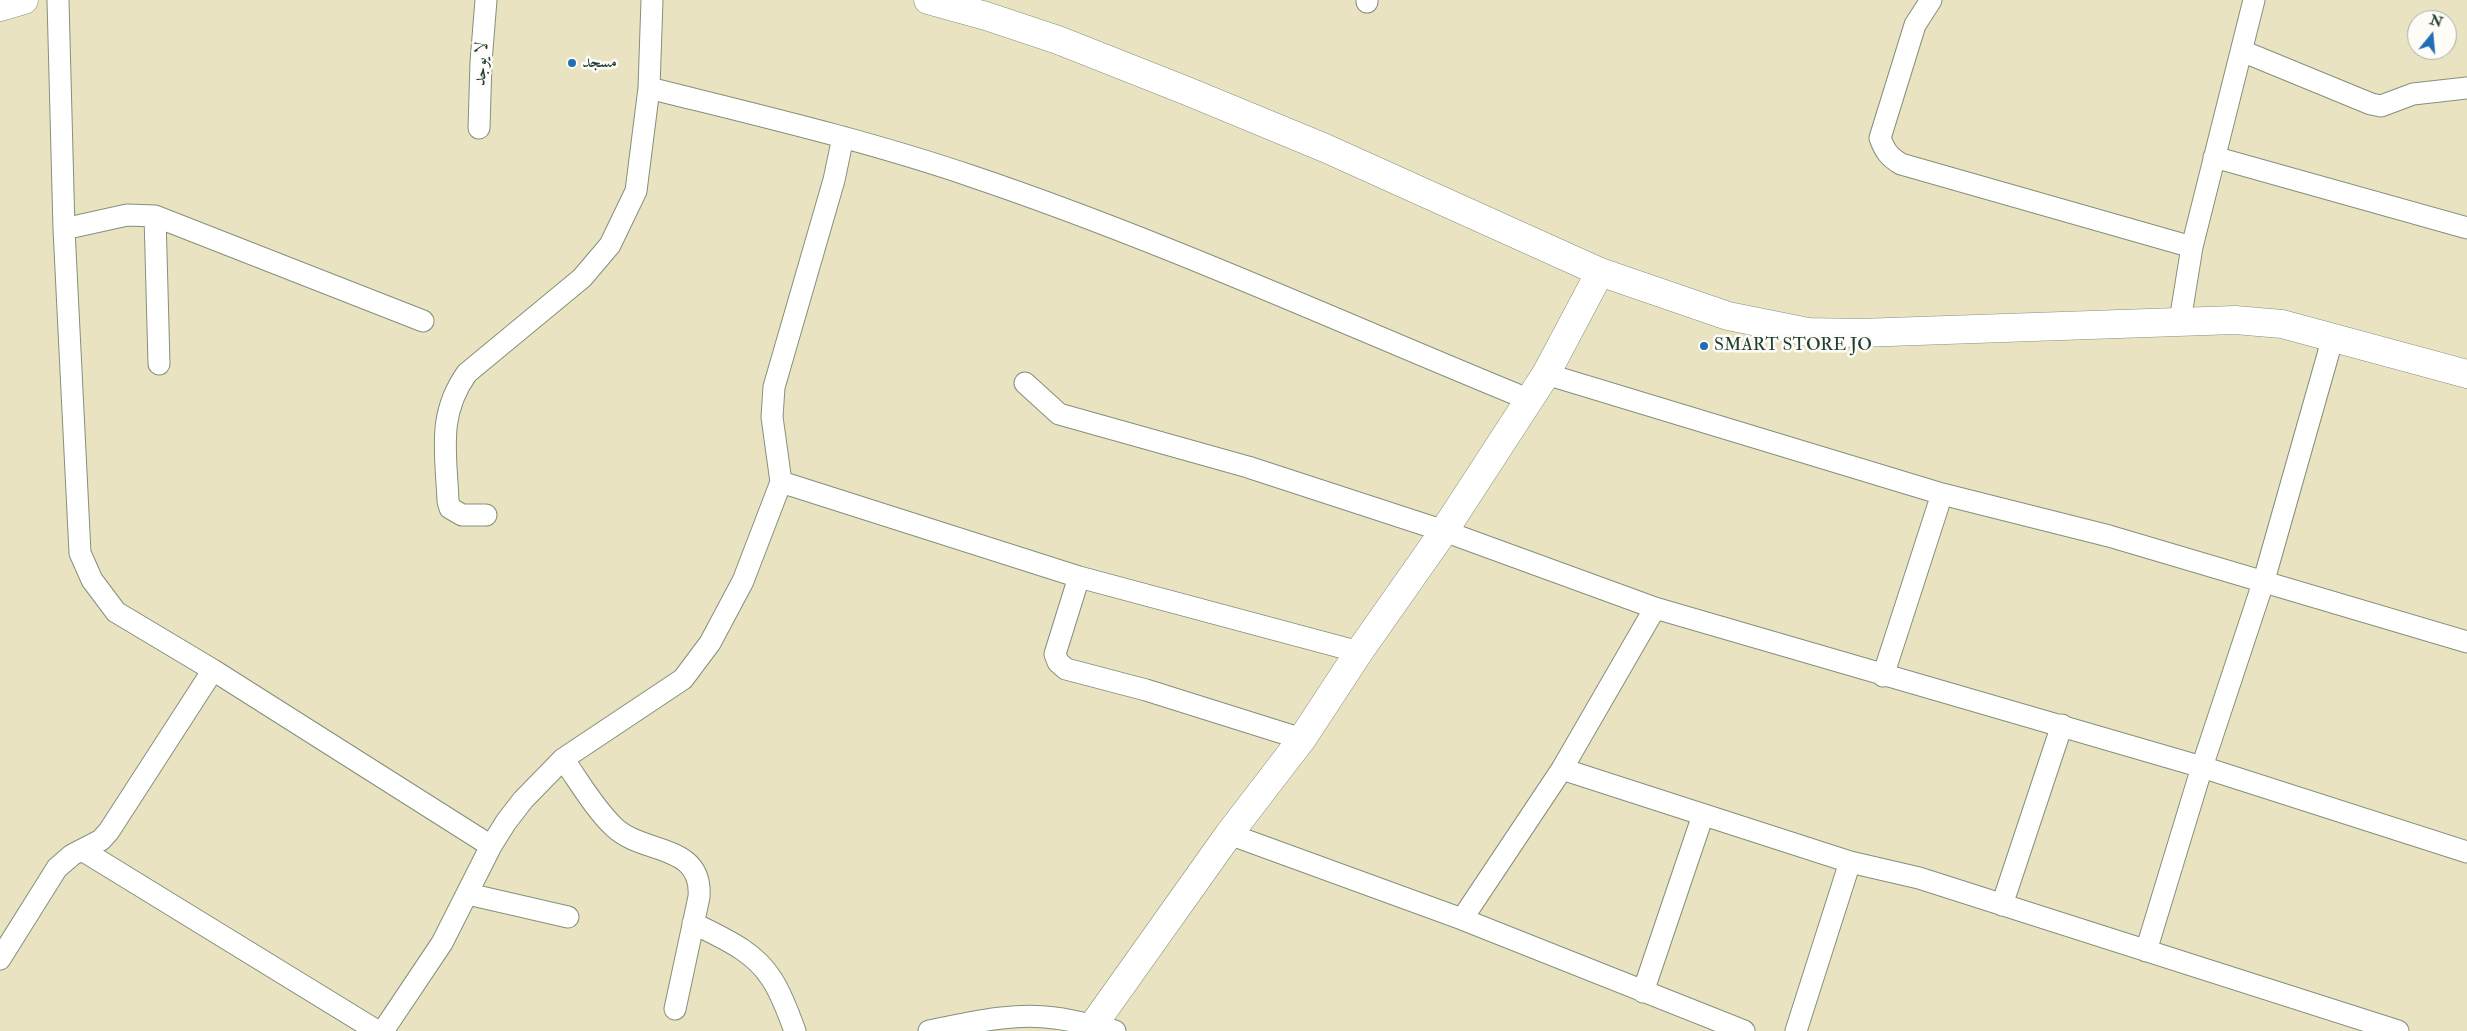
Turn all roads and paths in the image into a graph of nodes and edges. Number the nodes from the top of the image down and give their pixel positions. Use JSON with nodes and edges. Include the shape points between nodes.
{"nodes":[{"id":1,"x":24,"y":0,"type":"edge"},
{"id":2,"x":58,"y":0,"type":"edge"},
{"id":3,"x":486,"y":0,"type":"edge"},
{"id":4,"x":652,"y":0,"type":"edge"},
{"id":5,"x":928,"y":0,"type":"edge"},
{"id":6,"x":1930,"y":0,"type":"edge"},
{"id":7,"x":2254,"y":0,"type":"edge"},
{"id":8,"x":0,"y":7,"type":"edge"},
{"id":9,"x":989,"y":8,"type":"edge"},
{"id":10,"x":2242,"y":51,"type":"junction"},
{"id":11,"x":649,"y":88,"type":"junction"},
{"id":12,"x":2467,"y":88,"type":"edge"},
{"id":13,"x":479,"y":128,"type":"dead end"},
{"id":14,"x":843,"y":136,"type":"junction"},
{"id":15,"x":2214,"y":157,"type":"junction"},
{"id":16,"x":155,"y":216,"type":"junction"},
{"id":17,"x":2467,"y":228,"type":"edge"},
{"id":18,"x":64,"y":229,"type":"junction"},
{"id":19,"x":2192,"y":247,"type":"junction"},
{"id":20,"x":1600,"y":272,"type":"junction"},
{"id":21,"x":423,"y":321,"type":"dead end"},
{"id":22,"x":2180,"y":321,"type":"junction"},
{"id":23,"x":2333,"y":337,"type":"junction"},
{"id":24,"x":159,"y":364,"type":"dead end"},
{"id":25,"x":1546,"y":374,"type":"junction"},
{"id":26,"x":2467,"y":374,"type":"edge"},
{"id":27,"x":1024,"y":383,"type":"dead end"},
{"id":28,"x":1530,"y":400,"type":"junction"},
{"id":29,"x":781,"y":482,"type":"junction"},
{"id":30,"x":1942,"y":494,"type":"junction"},
{"id":31,"x":486,"y":515,"type":"dead end"},
{"id":32,"x":1444,"y":531,"type":"junction"},
{"id":33,"x":1079,"y":577,"type":"junction"},
{"id":34,"x":2264,"y":580,"type":"junction"},
{"id":35,"x":1654,"y":608,"type":"junction"},
{"id":36,"x":2467,"y":642,"type":"edge"},
{"id":37,"x":1359,"y":652,"type":"junction"},
{"id":38,"x":213,"y":670,"type":"junction"},
{"id":39,"x":1883,"y":676,"type":"junction"},
{"id":40,"x":2062,"y":725,"type":"junction"},
{"id":41,"x":1302,"y":739,"type":"junction"},
{"id":42,"x":563,"y":759,"type":"junction"},
{"id":43,"x":2202,"y":767,"type":"junction"},
{"id":44,"x":1562,"y":769,"type":"junction"},
{"id":45,"x":1703,"y":815,"type":"junction"},
{"id":46,"x":1229,"y":834,"type":"junction"},
{"id":47,"x":491,"y":846,"type":"junction"},
{"id":48,"x":82,"y":850,"type":"junction"},
{"id":49,"x":2467,"y":852,"type":"edge"},
{"id":50,"x":1850,"y":862,"type":"junction"},
{"id":51,"x":468,"y":894,"type":"junction"},
{"id":52,"x":2002,"y":905,"type":"junction"},
{"id":53,"x":568,"y":917,"type":"dead end"},
{"id":54,"x":1462,"y":919,"type":"junction"},
{"id":55,"x":693,"y":923,"type":"junction"},
{"id":56,"x":2146,"y":951,"type":"junction"},
{"id":57,"x":0,"y":959,"type":"edge"},
{"id":58,"x":1642,"y":992,"type":"junction"},
{"id":59,"x":675,"y":1009,"type":"dead end"},
{"id":60,"x":2387,"y":1029,"type":"edge"},
{"id":61,"x":1099,"y":1030,"type":"edge"},
{"id":62,"x":377,"y":1031,"type":"edge"},
{"id":63,"x":383,"y":1031,"type":"edge"},
{"id":64,"x":795,"y":1031,"type":"edge"},
{"id":65,"x":929,"y":1031,"type":"edge"},
{"id":66,"x":1744,"y":1031,"type":"edge"},
{"id":67,"x":1796,"y":1031,"type":"edge"}],
"edges":[{"from":1,"to":8,"type":"street"},
{"from":2,"to":18,"type":"street"},
{"from":3,"to":13,"type":"street","name":"لا يوجد"},
{"from":4,"to":11,"type":"street"},
{"from":5,"to":9,"type":"street"},
{"from":6,"to":19,"type":"street","via":[[1915,25],[1880,138],[1884,151],[1892,159]]},
{"from":7,"to":10,"type":"street"},
{"from":9,"to":20,"type":"street","via":[[1058,40],[1316,144]]},
{"from":10,"to":12,"type":"street","via":[[2381,106],[2413,94]]},
{"from":10,"to":15,"type":"street"},
{"from":11,"to":14,"type":"street"},
{"from":11,"to":31,"type":"street","via":[[636,191],[610,245],[582,278],[467,373],[448,408],[450,508],[455,513]]},
{"from":14,"to":28,"type":"street","via":[[970,176],[1087,218]]},
{"from":14,"to":29,"type":"street","via":[[834,180],[774,387],[772,417]]},
{"from":15,"to":17,"type":"street"},
{"from":15,"to":19,"type":"street"},
{"from":16,"to":18,"type":"street","via":[[127,215]]},
{"from":16,"to":21,"type":"street"},
{"from":16,"to":24,"type":"street"},
{"from":18,"to":38,"type":"street","via":[[80,552],[92,580],[116,612]]},
{"from":19,"to":22,"type":"street"},
{"from":20,"to":22,"type":"street","via":[[1728,316],[1808,332],[1860,333]]},
{"from":20,"to":25,"type":"street"},
{"from":22,"to":23,"type":"street","via":[[2235,320],[2282,324]]},
{"from":23,"to":26,"type":"street"},
{"from":23,"to":34,"type":"street"},
{"from":25,"to":28,"type":"street"},
{"from":25,"to":30,"type":"street"},
{"from":27,"to":32,"type":"street","via":[[1059,414],[1248,467]]},
{"from":28,"to":32,"type":"street"},
{"from":29,"to":33,"type":"street"},
{"from":29,"to":42,"type":"street","via":[[743,581],[710,643],[684,679]]},
{"from":30,"to":34,"type":"street","via":[[2109,536]]},
{"from":30,"to":39,"type":"street"},
{"from":32,"to":35,"type":"street"},
{"from":32,"to":37,"type":"street"},
{"from":33,"to":37,"type":"street"},
{"from":33,"to":41,"type":"street","via":[[1055,654],[1066,669],[1146,690]]},
{"from":34,"to":36,"type":"street"},
{"from":34,"to":43,"type":"street"},
{"from":35,"to":39,"type":"street"},
{"from":35,"to":44,"type":"street"},
{"from":37,"to":41,"type":"street"},
{"from":38,"to":47,"type":"street"},
{"from":38,"to":48,"type":"street","via":[[109,831],[101,840]]},
{"from":39,"to":40,"type":"street"},
{"from":40,"to":43,"type":"street"},
{"from":40,"to":52,"type":"street"},
{"from":41,"to":46,"type":"street"},
{"from":42,"to":47,"type":"street","via":[[523,800]]},
{"from":42,"to":55,"type":"street","via":[[607,819],[622,834],[680,856],[694,869],[699,887]]},
{"from":43,"to":49,"type":"street"},
{"from":43,"to":56,"type":"street"},
{"from":44,"to":45,"type":"street"},
{"from":44,"to":54,"type":"street"},
{"from":45,"to":50,"type":"street"},
{"from":45,"to":58,"type":"street"},
{"from":46,"to":54,"type":"street"},
{"from":46,"to":61,"type":"street"},
{"from":47,"to":51,"type":"street"},
{"from":48,"to":57,"type":"street","via":[[57,868]]},
{"from":48,"to":62,"type":"street"},
{"from":50,"to":52,"type":"street","via":[[1919,878]]},
{"from":50,"to":67,"type":"street"},
{"from":51,"to":53,"type":"street"},
{"from":51,"to":63,"type":"street","via":[[442,942]]},
{"from":52,"to":56,"type":"street"},
{"from":54,"to":58,"type":"street"},
{"from":55,"to":59,"type":"street"},
{"from":55,"to":64,"type":"street","via":[[743,949],[763,968],[778,991]]},
{"from":56,"to":60,"type":"street"},
{"from":58,"to":66,"type":"street"},
{"from":61,"to":65,"type":"street","via":[[1056,1018],[1032,1016],[1000,1017]]}]}
